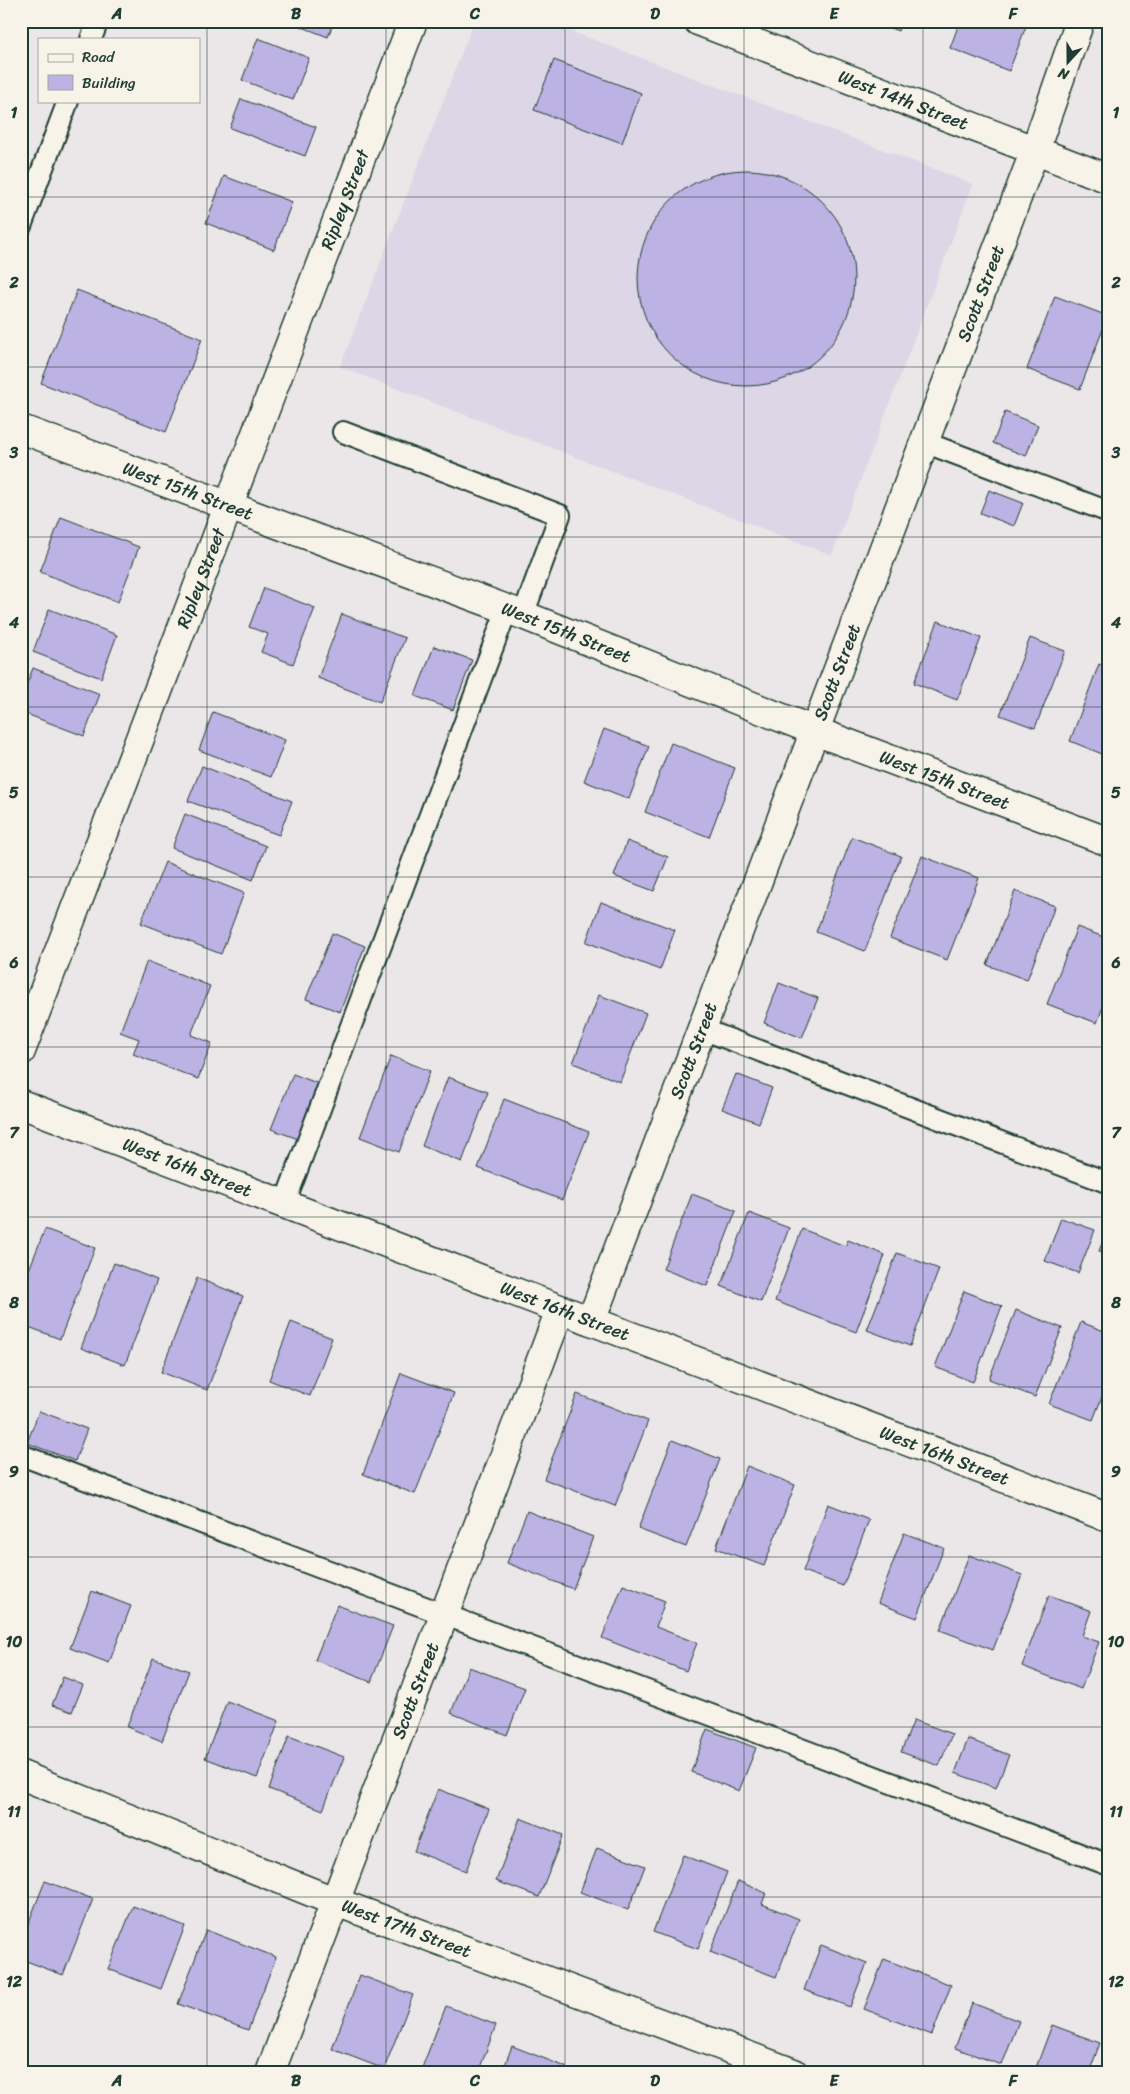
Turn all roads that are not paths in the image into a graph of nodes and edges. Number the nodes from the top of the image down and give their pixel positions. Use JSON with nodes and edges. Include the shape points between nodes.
{"nodes":[{"id":1,"x":98,"y":21,"type":"edge"},
{"id":2,"x":413,"y":21,"type":"edge"},
{"id":3,"x":698,"y":21,"type":"edge"},
{"id":4,"x":1080,"y":21,"type":"edge"},
{"id":5,"x":91,"y":38,"type":"edge"},
{"id":6,"x":68,"y":102,"type":"edge"},
{"id":7,"x":1035,"y":150,"type":"junction"},
{"id":8,"x":1109,"y":178,"type":"edge"},
{"id":9,"x":21,"y":226,"type":"edge"},
{"id":10,"x":21,"y":429,"type":"edge"},
{"id":11,"x":343,"y":432,"type":"dead end"},
{"id":12,"x":924,"y":442,"type":"junction"},
{"id":13,"x":229,"y":504,"type":"junction"},
{"id":14,"x":1109,"y":512,"type":"edge"},
{"id":15,"x":515,"y":612,"type":"junction"},
{"id":16,"x":815,"y":731,"type":"junction"},
{"id":17,"x":1109,"y":842,"type":"edge"},
{"id":18,"x":702,"y":1030,"type":"junction"},
{"id":19,"x":21,"y":1051,"type":"edge"},
{"id":20,"x":21,"y":1104,"type":"edge"},
{"id":21,"x":1109,"y":1183,"type":"edge"},
{"id":22,"x":284,"y":1205,"type":"junction"},
{"id":23,"x":560,"y":1310,"type":"junction"},
{"id":24,"x":591,"y":1321,"type":"junction"},
{"id":25,"x":21,"y":1455,"type":"edge"},
{"id":26,"x":1109,"y":1518,"type":"edge"},
{"id":27,"x":445,"y":1615,"type":"junction"},
{"id":28,"x":21,"y":1776,"type":"edge"},
{"id":29,"x":1109,"y":1865,"type":"edge"},
{"id":30,"x":336,"y":1902,"type":"junction"},
{"id":31,"x":270,"y":2073,"type":"edge"},
{"id":32,"x":794,"y":2073,"type":"edge"}],
"edges":[{"from":1,"to":5,"type":"lane"},
{"from":2,"to":13,"type":"street","name":"Ripley Street"},
{"from":3,"to":7,"type":"street","name":"West 14th Street"},
{"from":4,"to":7,"type":"street","name":"Scott Street"},
{"from":6,"to":9,"type":"lane"},
{"from":7,"to":8,"type":"street","name":"West 14th Street"},
{"from":7,"to":12,"type":"street","name":"Scott Street"},
{"from":10,"to":13,"type":"street","name":"West 15th Street"},
{"from":11,"to":15,"type":"lane","via":[[560,515]]},
{"from":12,"to":14,"type":"lane"},
{"from":12,"to":16,"type":"street","name":"Scott Street"},
{"from":13,"to":15,"type":"street","name":"West 15th Street"},
{"from":13,"to":19,"type":"street","name":"Ripley Street"},
{"from":15,"to":16,"type":"street","name":"West 15th Street"},
{"from":15,"to":22,"type":"lane"},
{"from":16,"to":17,"type":"street","name":"West 15th Street"},
{"from":16,"to":18,"type":"street","name":"Scott Street"},
{"from":18,"to":21,"type":"lane"},
{"from":18,"to":24,"type":"street","name":"Scott Street"},
{"from":20,"to":22,"type":"street","name":"West 16th Street"},
{"from":22,"to":23,"type":"street","name":"West 16th Street"},
{"from":23,"to":24,"type":"street","name":"West 16th Street"},
{"from":23,"to":27,"type":"street","name":"Scott Street"},
{"from":24,"to":26,"type":"street","name":"West 16th Street"},
{"from":25,"to":27,"type":"lane"},
{"from":27,"to":29,"type":"lane"},
{"from":27,"to":30,"type":"street","name":"Scott Street"},
{"from":28,"to":30,"type":"street","name":"West 17th Street"},
{"from":30,"to":31,"type":"street","name":"Scott Street"},
{"from":30,"to":32,"type":"street","name":"West 17th Street"}]}
